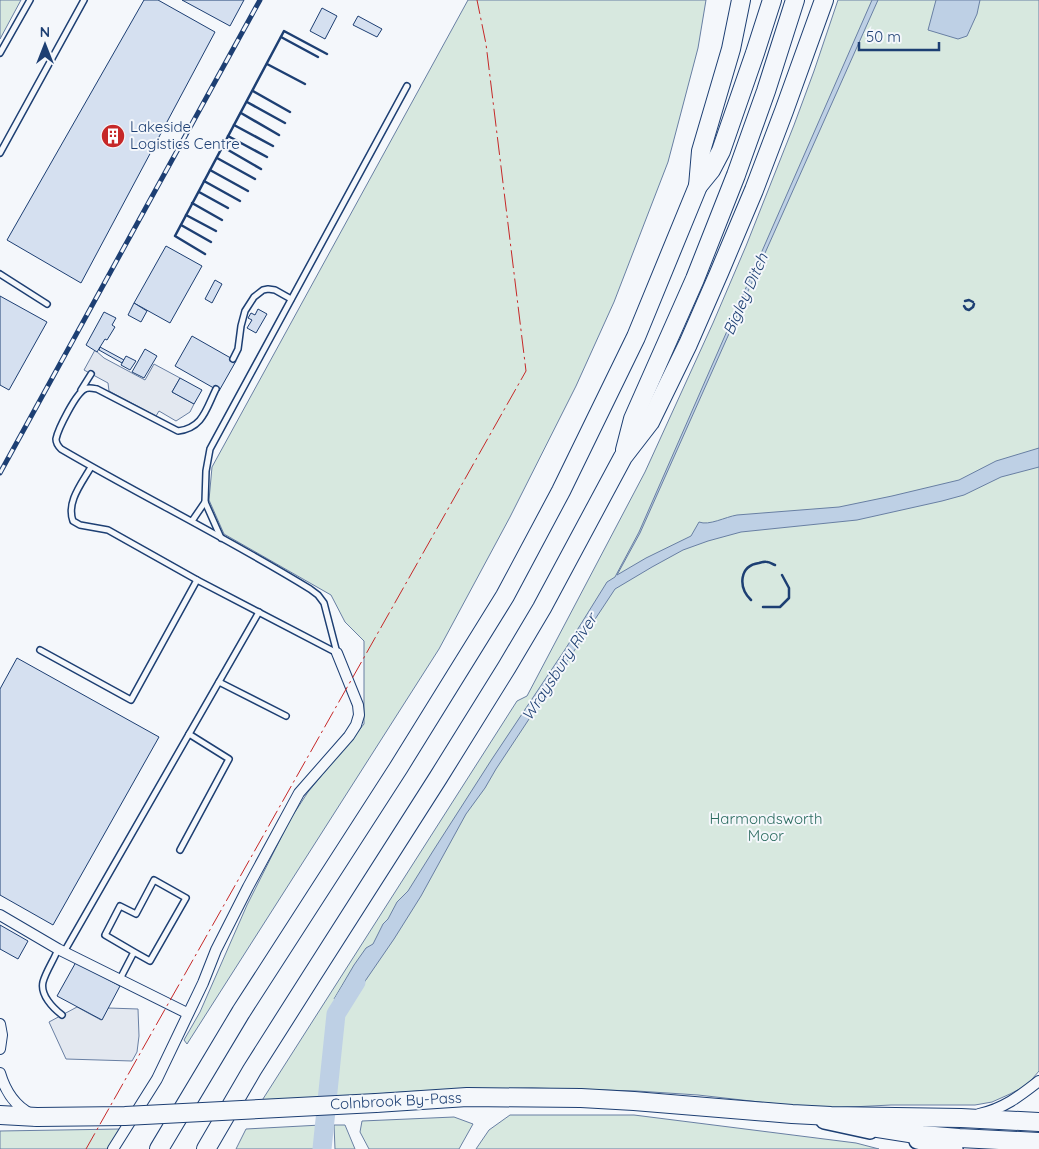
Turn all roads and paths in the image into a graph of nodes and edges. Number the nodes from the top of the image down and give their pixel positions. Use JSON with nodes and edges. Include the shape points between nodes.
{"nodes":[{"id":1,"x":30,"y":0,"type":"edge"},
{"id":2,"x":84,"y":0,"type":"edge"},
{"id":3,"x":741,"y":0,"type":"edge"},
{"id":4,"x":772,"y":0,"type":"edge"},
{"id":5,"x":795,"y":0,"type":"edge"},
{"id":6,"x":824,"y":0,"type":"edge"},
{"id":7,"x":0,"y":52,"type":"edge"},
{"id":8,"x":407,"y":86,"type":"dead end"},
{"id":9,"x":0,"y":153,"type":"edge"},
{"id":10,"x":698,"y":186,"type":"junction"},
{"id":11,"x":0,"y":274,"type":"edge"},
{"id":12,"x":291,"y":299,"type":"junction"},
{"id":13,"x":47,"y":304,"type":"dead end"},
{"id":14,"x":233,"y":359,"type":"dead end"},
{"id":15,"x":90,"y":374,"type":"dead end"},
{"id":16,"x":216,"y":389,"type":"dead end"},
{"id":17,"x":80,"y":392,"type":"junction"},
{"id":18,"x":623,"y":457,"type":"junction"},
{"id":19,"x":90,"y":467,"type":"junction"},
{"id":20,"x":205,"y":502,"type":"junction"},
{"id":21,"x":192,"y":521,"type":"junction"},
{"id":22,"x":221,"y":538,"type":"junction"},
{"id":23,"x":196,"y":580,"type":"junction"},
{"id":24,"x":259,"y":612,"type":"junction"},
{"id":25,"x":40,"y":650,"type":"dead end"},
{"id":26,"x":337,"y":653,"type":"junction"},
{"id":27,"x":219,"y":682,"type":"junction"},
{"id":28,"x":286,"y":716,"type":"dead end"},
{"id":29,"x":189,"y":734,"type":"junction"},
{"id":30,"x":180,"y":850,"type":"dead end"},
{"id":31,"x":0,"y":915,"type":"edge"},
{"id":32,"x":61,"y":951,"type":"junction"},
{"id":33,"x":134,"y":952,"type":"junction"},
{"id":34,"x":120,"y":980,"type":"junction"},
{"id":35,"x":188,"y":1013,"type":"junction"},
{"id":36,"x":62,"y":1015,"type":"dead end"},
{"id":37,"x":0,"y":1024,"type":"edge"},
{"id":38,"x":0,"y":1049,"type":"edge"},
{"id":39,"x":0,"y":1072,"type":"edge"},
{"id":40,"x":1039,"y":1081,"type":"edge"},
{"id":41,"x":792,"y":1114,"type":"junction"},
{"id":42,"x":0,"y":1115,"type":"edge"},
{"id":43,"x":38,"y":1117,"type":"junction"},
{"id":44,"x":961,"y":1118,"type":"junction"},
{"id":45,"x":1039,"y":1122,"type":"edge"},
{"id":46,"x":1039,"y":1142,"type":"edge"},
{"id":47,"x":113,"y":1149,"type":"edge"},
{"id":48,"x":159,"y":1149,"type":"edge"},
{"id":49,"x":206,"y":1149,"type":"edge"},
{"id":50,"x":954,"y":1149,"type":"edge"}],
"edges":[{"from":1,"to":7,"type":"lane"},
{"from":2,"to":9,"type":"lane"},
{"from":3,"to":10,"type":"highway","via":[[731,49],[701,151]]},
{"from":4,"to":10,"type":"highway","via":[[721,151]]},
{"from":5,"to":18,"type":"highway","via":[[736,175],[633,419]]},
{"from":6,"to":18,"type":"highway","via":[[754,190],[688,344],[650,422]]},
{"from":8,"to":12,"type":"lane"},
{"from":10,"to":48,"type":"highway","via":[[636,337],[561,492],[505,596],[241,1012]]},
{"from":11,"to":13,"type":"lane"},
{"from":12,"to":14,"type":"lane","via":[[268,289],[254,297],[245,311],[238,350]]},
{"from":12,"to":20,"type":"lane","via":[[210,449]]},
{"from":15,"to":17,"type":"lane"},
{"from":16,"to":17,"type":"lane","via":[[198,423],[178,431],[97,389],[88,388]]},
{"from":17,"to":19,"type":"lane","via":[[56,440],[57,446]]},
{"from":18,"to":49,"type":"highway","via":[[508,667],[252,1070]]},
{"from":19,"to":21,"type":"lane"},
{"from":19,"to":23,"type":"lane","via":[[72,501],[73,521],[108,530]]},
{"from":20,"to":21,"type":"lane"},
{"from":20,"to":22,"type":"lane"},
{"from":21,"to":22,"type":"lane"},
{"from":22,"to":26,"type":"lane","via":[[318,595],[324,603]]},
{"from":23,"to":24,"type":"lane"},
{"from":23,"to":25,"type":"lane","via":[[131,700]]},
{"from":24,"to":26,"type":"lane"},
{"from":24,"to":27,"type":"lane"},
{"from":26,"to":35,"type":"street","via":[[358,706],[356,725],[299,794],[216,950]]},
{"from":27,"to":28,"type":"lane"},
{"from":27,"to":29,"type":"lane"},
{"from":29,"to":30,"type":"lane","via":[[229,759]]},
{"from":29,"to":32,"type":"lane"},
{"from":31,"to":32,"type":"street"},
{"from":32,"to":34,"type":"street"},
{"from":32,"to":36,"type":"lane","via":[[43,983],[43,989],[49,1002]]},
{"from":33,"to":33,"type":"lane","via":[[150,961],[186,898],[154,880],[136,914],[120,906],[105,935]]},
{"from":33,"to":34,"type":"lane"},
{"from":34,"to":35,"type":"street"},
{"from":35,"to":47,"type":"street","via":[[156,1079]]},
{"from":37,"to":38,"type":"street"},
{"from":39,"to":43,"type":"street","via":[[10,1096],[19,1106]]},
{"from":40,"to":44,"type":"street","via":[[1008,1104]]},
{"from":41,"to":43,"type":"highway","name":"Colnbrook By-Pass","bridge":true,"via":[[634,1100],[467,1097],[125,1116]]},
{"from":41,"to":44,"type":"highway"},
{"from":41,"to":46,"type":"highway","via":[[922,1135]]},
{"from":41,"to":50,"type":"main road"},
{"from":42,"to":43,"type":"highway","name":"Colnbrook By-Pass"},
{"from":44,"to":45,"type":"highway"}]}
